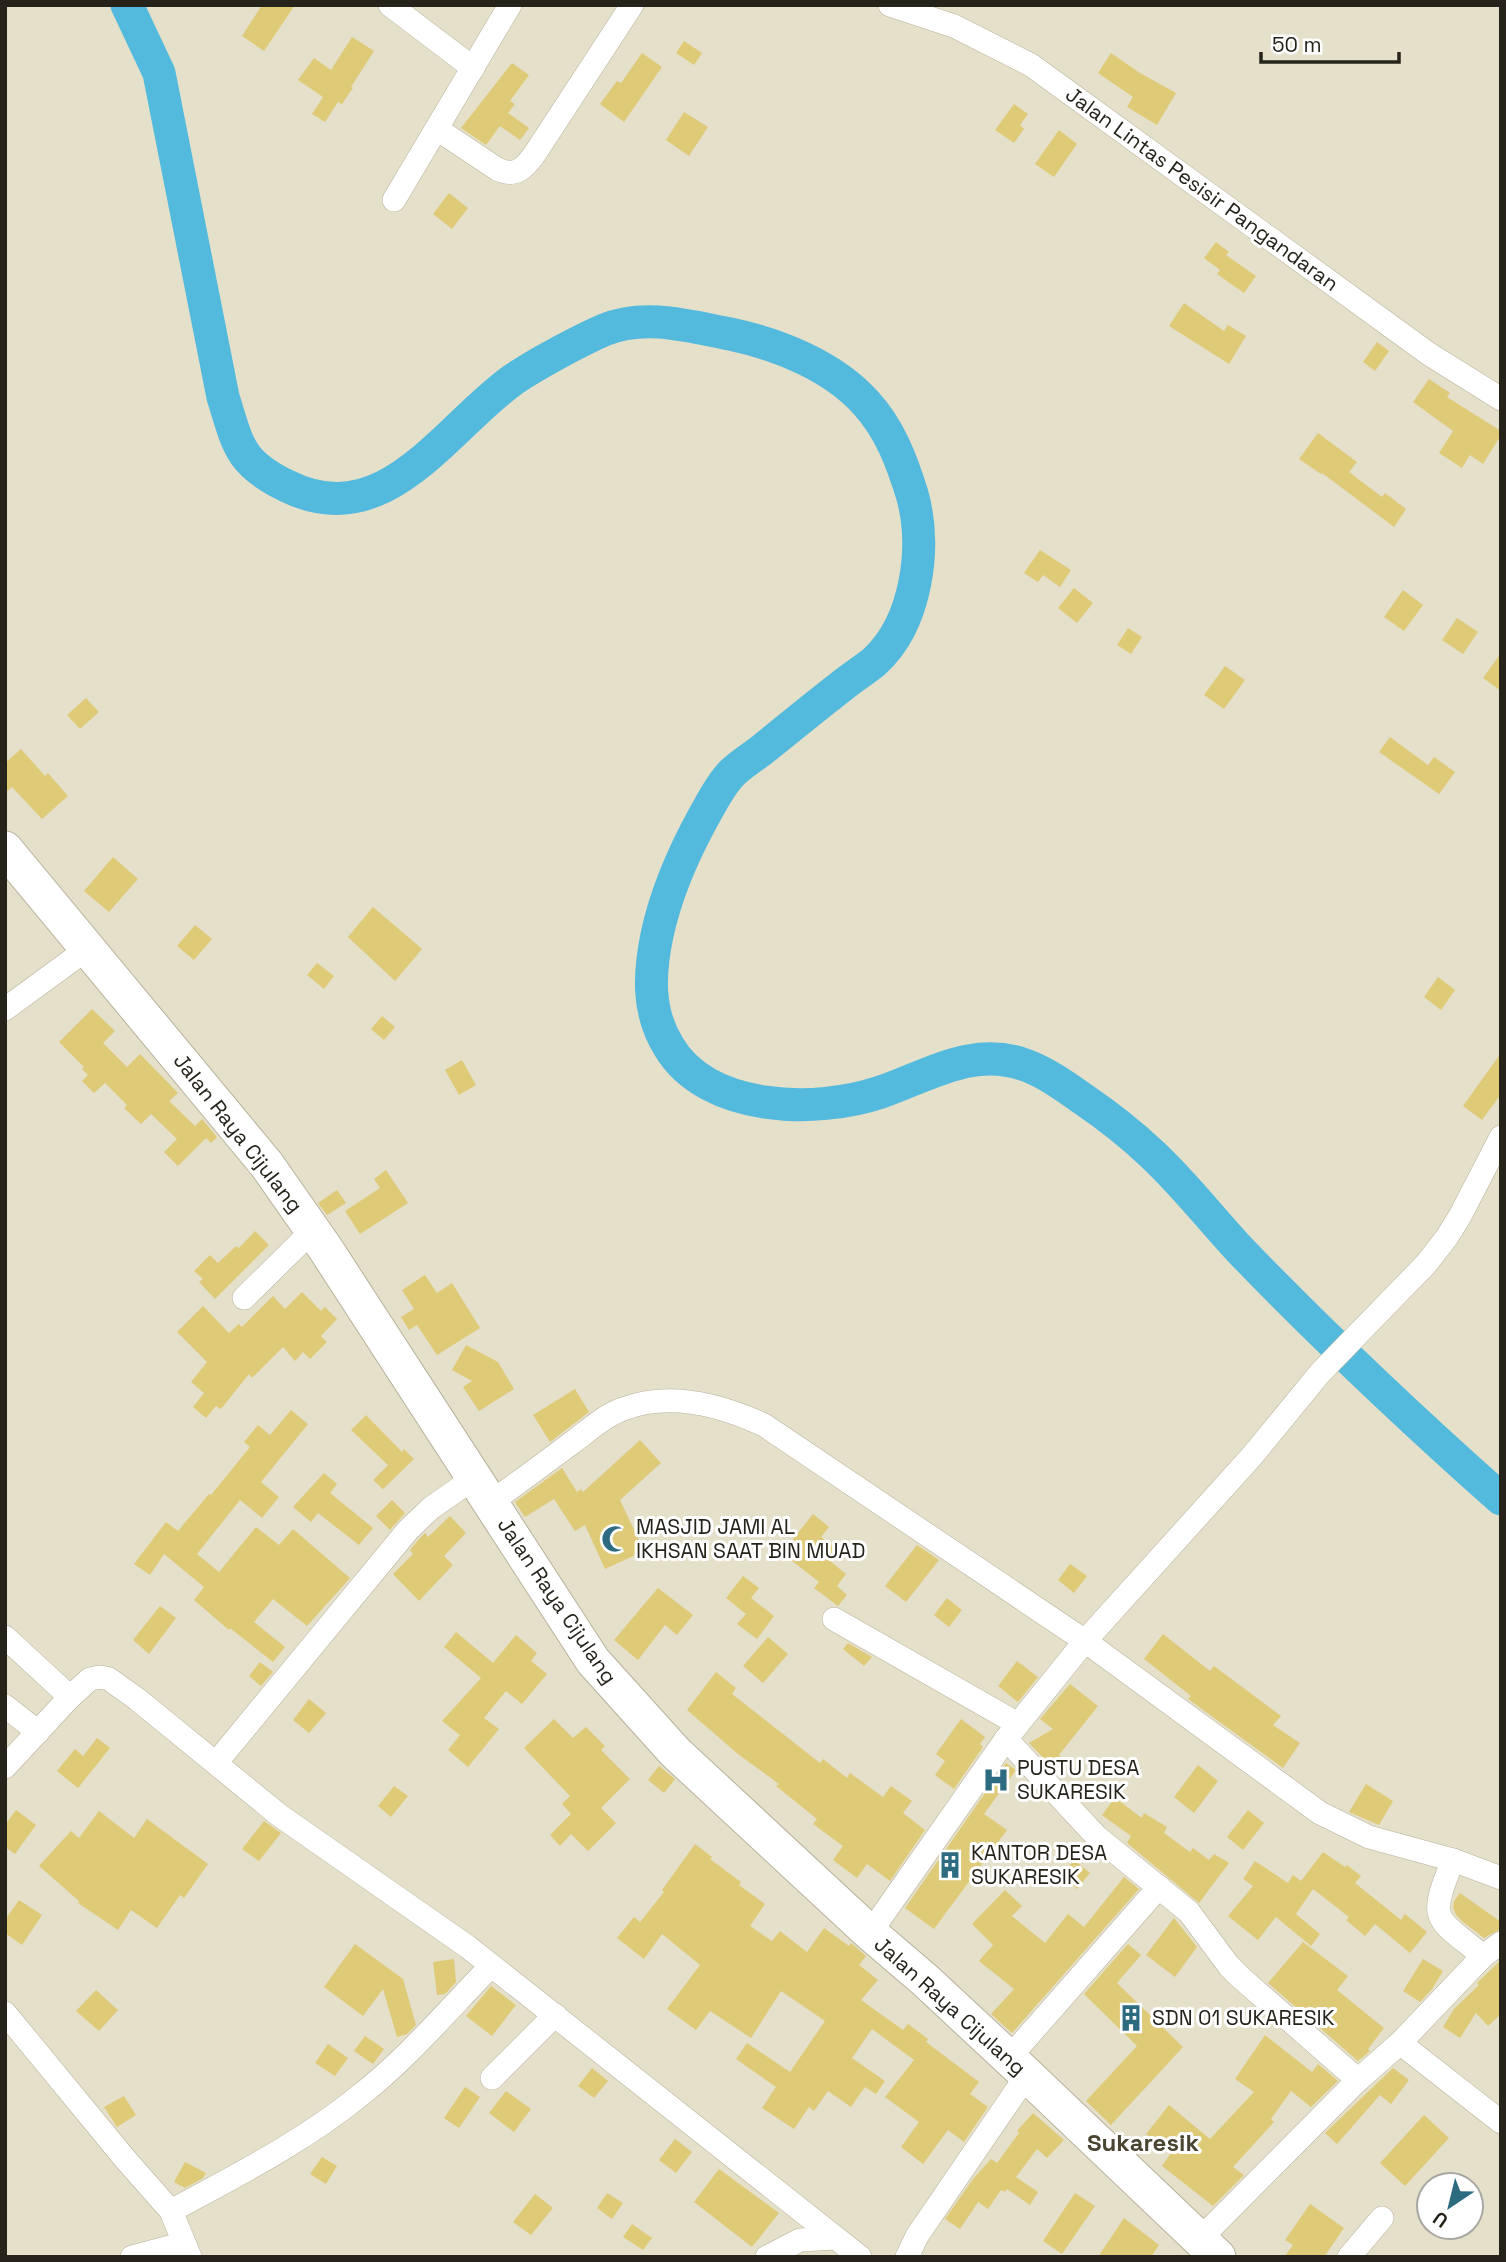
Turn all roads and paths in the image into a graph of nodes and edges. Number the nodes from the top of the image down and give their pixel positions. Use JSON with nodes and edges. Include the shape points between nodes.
{"nodes":[{"id":1,"x":390,"y":5,"type":"edge"},
{"id":2,"x":510,"y":5,"type":"edge"},
{"id":3,"x":632,"y":5,"type":"edge"},
{"id":4,"x":890,"y":5,"type":"edge"},
{"id":5,"x":473,"y":68,"type":"junction"},
{"id":6,"x":437,"y":129,"type":"junction"},
{"id":7,"x":394,"y":200,"type":"dead end"},
{"id":8,"x":1501,"y":399,"type":"edge"},
{"id":9,"x":5,"y":849,"type":"edge"},
{"id":10,"x":87,"y":949,"type":"junction"},
{"id":11,"x":5,"y":1009,"type":"edge"},
{"id":12,"x":1501,"y":1137,"type":"edge"},
{"id":13,"x":313,"y":1230,"type":"junction"},
{"id":14,"x":244,"y":1298,"type":"dead end"},
{"id":15,"x":482,"y":1490,"type":"junction"},
{"id":16,"x":834,"y":1619,"type":"dead end"},
{"id":17,"x":5,"y":1637,"type":"edge"},
{"id":18,"x":1085,"y":1641,"type":"junction"},
{"id":19,"x":70,"y":1697,"type":"junction"},
{"id":20,"x":5,"y":1706,"type":"edge"},
{"id":21,"x":1012,"y":1731,"type":"junction"},
{"id":22,"x":38,"y":1732,"type":"junction"},
{"id":23,"x":216,"y":1763,"type":"junction"},
{"id":24,"x":5,"y":1767,"type":"edge"},
{"id":25,"x":1454,"y":1860,"type":"junction"},
{"id":26,"x":1501,"y":1878,"type":"edge"},
{"id":27,"x":1159,"y":1887,"type":"junction"},
{"id":28,"x":870,"y":1933,"type":"junction"},
{"id":29,"x":1492,"y":1950,"type":"edge"},
{"id":30,"x":491,"y":1966,"type":"junction"},
{"id":31,"x":5,"y":2012,"type":"edge"},
{"id":32,"x":555,"y":2015,"type":"junction"},
{"id":33,"x":1400,"y":2043,"type":"junction"},
{"id":34,"x":1018,"y":2067,"type":"junction"},
{"id":35,"x":492,"y":2078,"type":"dead end"},
{"id":36,"x":1358,"y":2080,"type":"junction"},
{"id":37,"x":1501,"y":2122,"type":"edge"},
{"id":38,"x":171,"y":2211,"type":"junction"},
{"id":39,"x":1382,"y":2218,"type":"dead end"},
{"id":40,"x":835,"y":2238,"type":"junction"},
{"id":41,"x":187,"y":2250,"type":"edge"},
{"id":42,"x":1204,"y":2250,"type":"edge"},
{"id":43,"x":132,"y":2257,"type":"edge"},
{"id":44,"x":767,"y":2257,"type":"edge"},
{"id":45,"x":860,"y":2257,"type":"edge"},
{"id":46,"x":907,"y":2257,"type":"edge"},
{"id":47,"x":1349,"y":2257,"type":"edge"}],
"edges":[{"from":1,"to":5,"type":"street"},
{"from":2,"to":5,"type":"street"},
{"from":3,"to":6,"type":"street","via":[[536,152],[517,173],[497,169]]},
{"from":4,"to":8,"type":"street","name":"Jalan Lintas Pesisir Pangandaran","via":[[954,26],[1031,65],[1429,354]]},
{"from":5,"to":6,"type":"street"},
{"from":6,"to":7,"type":"street"},
{"from":9,"to":10,"type":"highway","name":"Jalan Raya Cijulang"},
{"from":10,"to":11,"type":"street"},
{"from":10,"to":13,"type":"highway","name":"Jalan Raya Cijulang","via":[[246,1138]]},
{"from":12,"to":18,"type":"street","via":[[1447,1237],[1426,1264],[1320,1373],[1252,1456]]},
{"from":13,"to":14,"type":"street"},
{"from":13,"to":15,"type":"highway","name":"Jalan Raya Cijulang"},
{"from":15,"to":18,"type":"street","via":[[621,1409],[652,1402],[690,1402],[732,1410],[764,1425]]},
{"from":15,"to":23,"type":"street","via":[[431,1508]]},
{"from":15,"to":28,"type":"highway","name":"Jalan Raya Cijulang","via":[[593,1661],[649,1725]]},
{"from":16,"to":21,"type":"street"},
{"from":17,"to":19,"type":"street"},
{"from":18,"to":21,"type":"street"},
{"from":18,"to":25,"type":"street","via":[[1320,1814],[1369,1836]]},
{"from":19,"to":22,"type":"street"},
{"from":19,"to":23,"type":"street","via":[[90,1679],[109,1679]]},
{"from":20,"to":22,"type":"street"},
{"from":21,"to":27,"type":"street","via":[[1097,1837]]},
{"from":21,"to":28,"type":"street"},
{"from":22,"to":24,"type":"street"},
{"from":23,"to":30,"type":"street","via":[[279,1815]]},
{"from":25,"to":26,"type":"street"},
{"from":25,"to":29,"type":"street","via":[[1439,1898],[1438,1914],[1442,1923]]},
{"from":27,"to":34,"type":"street"},
{"from":27,"to":36,"type":"street","via":[[1189,1912],[1240,1977]]},
{"from":28,"to":34,"type":"highway","name":"Jalan Raya Cijulang"},
{"from":29,"to":33,"type":"street"},
{"from":30,"to":32,"type":"street"},
{"from":30,"to":38,"type":"street","via":[[356,2099],[282,2150]]},
{"from":31,"to":38,"type":"street"},
{"from":32,"to":35,"type":"street"},
{"from":32,"to":40,"type":"street"},
{"from":33,"to":36,"type":"street"},
{"from":33,"to":37,"type":"street"},
{"from":34,"to":42,"type":"highway","name":"Jalan Raya Cijulang"},
{"from":34,"to":46,"type":"street"},
{"from":36,"to":42,"type":"street"},
{"from":38,"to":41,"type":"street"},
{"from":39,"to":47,"type":"street"},
{"from":40,"to":44,"type":"street","via":[[800,2240]]},
{"from":40,"to":45,"type":"street"},
{"from":41,"to":43,"type":"street"}]}
